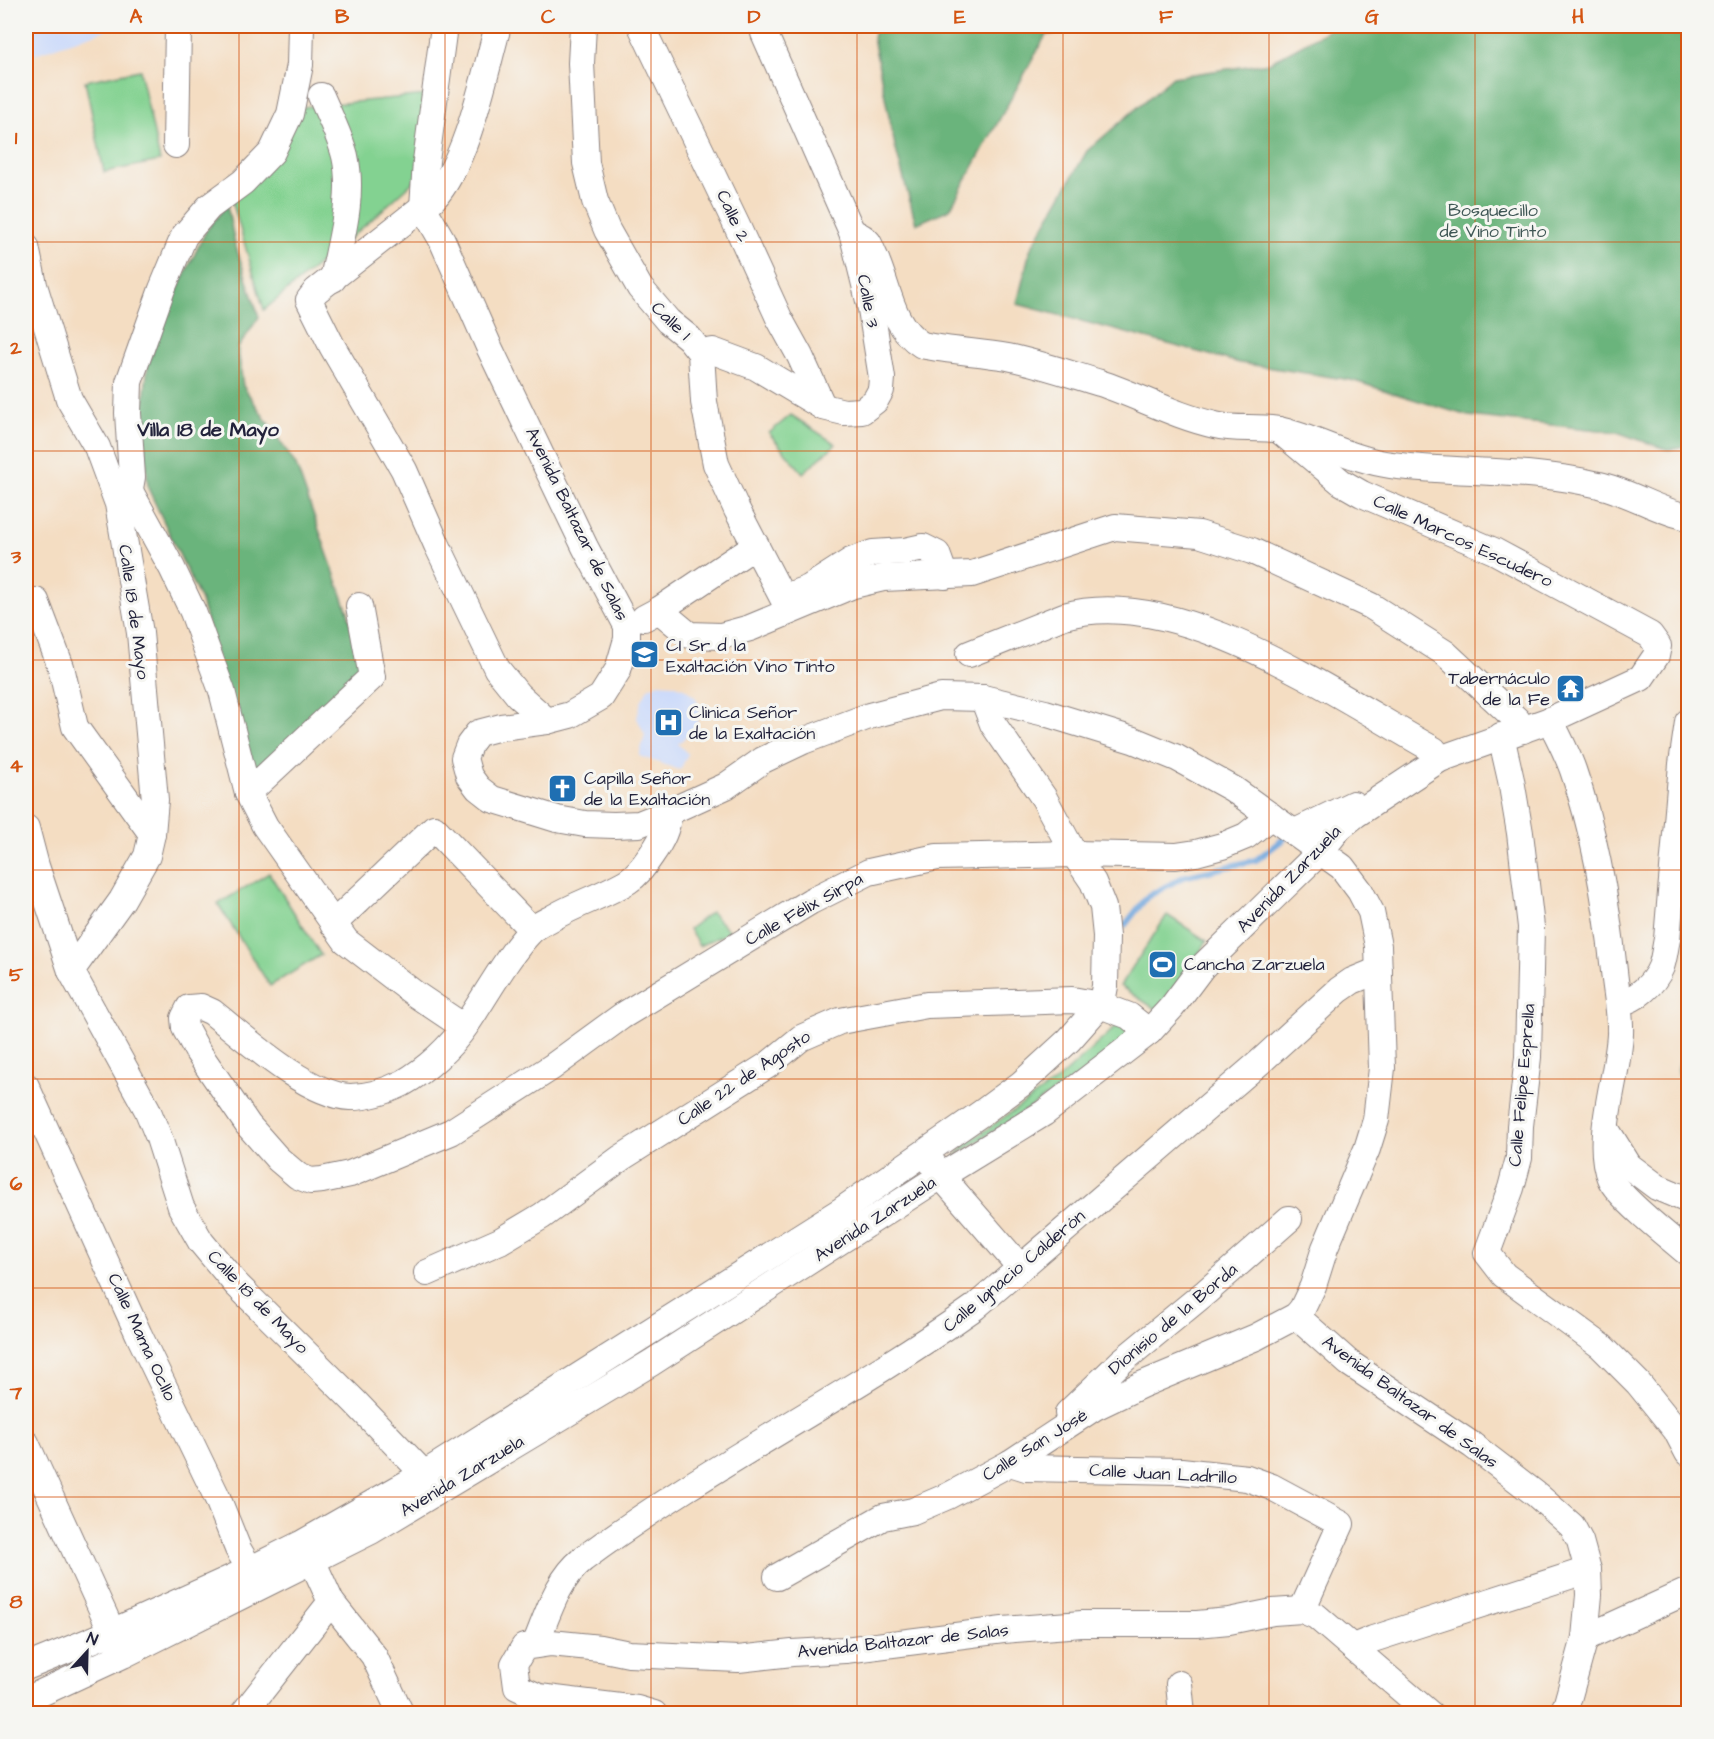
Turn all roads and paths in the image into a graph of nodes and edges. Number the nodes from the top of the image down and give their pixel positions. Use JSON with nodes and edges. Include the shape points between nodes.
{"nodes":[{"id":1,"x":178,"y":26,"type":"edge"},
{"id":2,"x":301,"y":26,"type":"edge"},
{"id":3,"x":444,"y":26,"type":"edge"},
{"id":4,"x":498,"y":26,"type":"edge"},
{"id":5,"x":583,"y":26,"type":"edge"},
{"id":6,"x":641,"y":26,"type":"edge"},
{"id":7,"x":763,"y":26,"type":"edge"},
{"id":8,"x":321,"y":96,"type":"dead end"},
{"id":9,"x":176,"y":145,"type":"dead end"},
{"id":10,"x":423,"y":207,"type":"junction"},
{"id":11,"x":852,"y":232,"type":"junction"},
{"id":12,"x":26,"y":247,"type":"edge"},
{"id":13,"x":333,"y":279,"type":"junction"},
{"id":14,"x":701,"y":353,"type":"junction"},
{"id":15,"x":823,"y":407,"type":"junction"},
{"id":16,"x":1279,"y":430,"type":"junction"},
{"id":17,"x":124,"y":498,"type":"junction"},
{"id":18,"x":1689,"y":517,"type":"edge"},
{"id":19,"x":756,"y":545,"type":"junction"},
{"id":20,"x":36,"y":601,"type":"dead end"},
{"id":21,"x":786,"y":604,"type":"junction"},
{"id":22,"x":360,"y":606,"type":"dead end"},
{"id":23,"x":659,"y":610,"type":"junction"},
{"id":24,"x":627,"y":626,"type":"junction"},
{"id":25,"x":1655,"y":648,"type":"junction"},
{"id":26,"x":969,"y":654,"type":"dead end"},
{"id":27,"x":983,"y":698,"type":"junction"},
{"id":28,"x":1550,"y":720,"type":"junction"},
{"id":29,"x":547,"y":722,"type":"junction"},
{"id":30,"x":1689,"y":722,"type":"edge"},
{"id":31,"x":1514,"y":729,"type":"junction"},
{"id":32,"x":1437,"y":755,"type":"junction"},
{"id":33,"x":248,"y":794,"type":"junction"},
{"id":34,"x":669,"y":812,"type":"junction"},
{"id":35,"x":1271,"y":816,"type":"junction"},
{"id":36,"x":26,"y":828,"type":"edge"},
{"id":37,"x":1295,"y":832,"type":"junction"},
{"id":38,"x":152,"y":834,"type":"junction"},
{"id":39,"x":1320,"y":851,"type":"junction"},
{"id":40,"x":1074,"y":854,"type":"junction"},
{"id":41,"x":333,"y":924,"type":"junction"},
{"id":42,"x":532,"y":930,"type":"junction"},
{"id":43,"x":1379,"y":970,"type":"junction"},
{"id":44,"x":71,"y":971,"type":"junction"},
{"id":45,"x":1619,"y":1003,"type":"junction"},
{"id":46,"x":1100,"y":1005,"type":"junction"},
{"id":47,"x":464,"y":1028,"type":"junction"},
{"id":48,"x":1149,"y":1032,"type":"junction"},
{"id":49,"x":26,"y":1086,"type":"edge"},
{"id":50,"x":1606,"y":1129,"type":"junction"},
{"id":51,"x":926,"y":1153,"type":"junction"},
{"id":52,"x":941,"y":1176,"type":"junction"},
{"id":53,"x":1689,"y":1200,"type":"edge"},
{"id":54,"x":1289,"y":1219,"type":"dead end"},
{"id":55,"x":1689,"y":1253,"type":"edge"},
{"id":56,"x":1020,"y":1267,"type":"junction"},
{"id":57,"x":427,"y":1273,"type":"dead end"},
{"id":58,"x":1296,"y":1316,"type":"junction"},
{"id":59,"x":1066,"y":1425,"type":"junction"},
{"id":60,"x":26,"y":1443,"type":"edge"},
{"id":61,"x":1689,"y":1453,"type":"edge"},
{"id":62,"x":1010,"y":1463,"type":"junction"},
{"id":63,"x":424,"y":1474,"type":"junction"},
{"id":64,"x":306,"y":1552,"type":"junction"},
{"id":65,"x":1588,"y":1570,"type":"junction"},
{"id":66,"x":777,"y":1577,"type":"dead end"},
{"id":67,"x":255,"y":1578,"type":"junction"},
{"id":68,"x":1689,"y":1591,"type":"edge"},
{"id":69,"x":331,"y":1602,"type":"junction"},
{"id":70,"x":1302,"y":1610,"type":"junction"},
{"id":71,"x":112,"y":1632,"type":"junction"},
{"id":72,"x":1585,"y":1638,"type":"junction"},
{"id":73,"x":535,"y":1645,"type":"junction"},
{"id":74,"x":1353,"y":1647,"type":"junction"},
{"id":75,"x":123,"y":1655,"type":"junction"},
{"id":76,"x":26,"y":1667,"type":"edge"},
{"id":77,"x":1179,"y":1684,"type":"dead end"},
{"id":78,"x":26,"y":1700,"type":"edge"},
{"id":79,"x":243,"y":1713,"type":"edge"},
{"id":80,"x":401,"y":1713,"type":"edge"},
{"id":81,"x":654,"y":1713,"type":"edge"},
{"id":82,"x":1182,"y":1713,"type":"edge"},
{"id":83,"x":1430,"y":1713,"type":"edge"},
{"id":84,"x":1562,"y":1713,"type":"edge"}],
"edges":[{"from":1,"to":9,"type":"street"},
{"from":2,"to":17,"type":"street","via":[[300,65],[290,114],[272,153],[210,207],[184,236],[162,289],[129,382],[132,477]]},
{"from":3,"to":10,"type":"street"},
{"from":4,"to":10,"type":"street","via":[[456,162],[441,190]]},
{"from":5,"to":14,"type":"street","name":"Calle 1","via":[[586,163],[595,201],[640,288]]},
{"from":6,"to":15,"type":"street","name":"Calle 2"},
{"from":7,"to":11,"type":"street","name":"Calle 3"},
{"from":8,"to":13,"type":"street","via":[[345,155],[347,185],[345,219]]},
{"from":10,"to":13,"type":"street"},
{"from":10,"to":24,"type":"street","name":"Avenida Baltazar de Salas","via":[[442,240],[585,548]]},
{"from":11,"to":15,"type":"street","name":"Calle 3","via":[[871,309],[881,390],[862,411]]},
{"from":11,"to":16,"type":"street","via":[[868,241],[902,328],[922,345],[1010,357],[1218,426]]},
{"from":12,"to":17,"type":"street","name":"Calle 18 de Mayo","via":[[69,399]]},
{"from":13,"to":29,"type":"street","via":[[312,295],[310,305],[404,470],[497,669]]},
{"from":14,"to":15,"type":"street","name":"Calle 3","via":[[713,351],[756,367]]},
{"from":14,"to":19,"type":"street","name":"Calle 1","via":[[704,402],[716,464]]},
{"from":16,"to":18,"type":"street","via":[[1389,465],[1509,472],[1599,485]]},
{"from":16,"to":25,"type":"street","name":"Calle Marcos Escudero","via":[[1341,482],[1494,551],[1650,635]]},
{"from":17,"to":33,"type":"street","via":[[172,568],[193,612],[222,691]]},
{"from":17,"to":38,"type":"street","name":"Calle 18 de Mayo","via":[[155,800]]},
{"from":19,"to":21,"type":"street","name":"Calle 1"},
{"from":19,"to":23,"type":"street"},
{"from":20,"to":38,"type":"street","via":[[61,667],[75,727]]},
{"from":21,"to":23,"type":"street","via":[[750,628],[721,636],[689,635]]},
{"from":21,"to":31,"type":"street","via":[[851,561],[873,553],[923,547],[937,554],[945,576],[972,574],[1115,527],[1199,534],[1252,550],[1371,606],[1445,653]]},
{"from":22,"to":33,"type":"street","via":[[372,676]]},
{"from":23,"to":24,"type":"street"},
{"from":24,"to":29,"type":"street","name":"Avenida Baltazar de Salas","via":[[618,670],[601,697],[570,715]]},
{"from":25,"to":28,"type":"street","via":[[1641,678]]},
{"from":25,"to":31,"type":"street","via":[[1622,679]]},
{"from":26,"to":32,"type":"street","via":[[1079,611],[1143,612],[1182,621],[1285,666]]},
{"from":27,"to":34,"type":"street","name":"Avenida Baltazar de Salas","via":[[941,697],[869,716],[763,760],[726,786]]},
{"from":27,"to":35,"type":"street","name":"Avenida Baltazar de Salas","via":[[1075,722],[1177,758]]},
{"from":27,"to":40,"type":"street","name":"Avenida Zarzuela","via":[[993,724],[1044,798]]},
{"from":28,"to":31,"type":"street"},
{"from":28,"to":45,"type":"street","via":[[1573,770],[1590,831]]},
{"from":29,"to":34,"type":"street","name":"Avenida Baltazar de Salas","via":[[478,733],[464,758],[469,776],[478,788],[492,799],[530,812],[585,824],[639,824]]},
{"from":30,"to":45,"type":"street","via":[[1661,968],[1643,992]]},
{"from":31,"to":32,"type":"street"},
{"from":31,"to":61,"type":"street","name":"Calle Felipe Esprella","via":[[1511,780],[1531,927],[1528,1057],[1519,1158],[1487,1253],[1504,1275],[1601,1346],[1638,1383],[1676,1430]]},
{"from":32,"to":37,"type":"street","via":[[1418,759],[1342,811]]},
{"from":32,"to":39,"type":"street","name":"Avenida Zarzuela","via":[[1354,814]]},
{"from":33,"to":41,"type":"street","via":[[265,826]]},
{"from":34,"to":42,"type":"street","via":[[661,842],[641,870]]},
{"from":35,"to":37,"type":"street","name":"Avenida Baltazar de Salas"},
{"from":35,"to":40,"type":"street","name":"Calle Félix Sirpa","via":[[1246,836],[1196,853]]},
{"from":36,"to":44,"type":"street","name":"Calle 18 de Mayo"},
{"from":37,"to":39,"type":"street","name":"Avenida Baltazar de Salas"},
{"from":38,"to":44,"type":"street","name":"Calle 18 de Mayo","via":[[147,856],[122,900]]},
{"from":39,"to":43,"type":"street","name":"Avenida Baltazar de Salas","via":[[1342,867],[1371,912]]},
{"from":39,"to":48,"type":"street","name":"Avenida Zarzuela","via":[[1202,967]]},
{"from":40,"to":46,"type":"street","name":"Avenida Zarzuela","via":[[1093,882],[1103,907],[1106,986]]},
{"from":40,"to":47,"type":"street","name":"Calle Félix Sirpa","via":[[937,857],[869,872],[811,901],[622,1016],[451,1132],[350,1174],[322,1180],[298,1176],[248,1125],[198,1052],[185,1029],[184,1018],[192,1007],[207,1009],[308,1083],[334,1095],[351,1097],[392,1088],[424,1071]]},
{"from":41,"to":42,"type":"street","via":[[434,828]]},
{"from":41,"to":47,"type":"street","via":[[372,962]]},
{"from":42,"to":47,"type":"street"},
{"from":43,"to":56,"type":"street","name":"Calle Ignacio Calderón","via":[[1339,990]]},
{"from":43,"to":58,"type":"street","name":"Avenida Baltazar de Salas","via":[[1382,1068],[1376,1120],[1313,1286]]},
{"from":44,"to":63,"type":"street","name":"Calle 18 de Mayo","via":[[147,1109],[181,1207],[201,1242],[236,1284]]},
{"from":45,"to":50,"type":"street","via":[[1620,1034]]},
{"from":46,"to":48,"type":"street","name":"Calle 22 de Agosto","via":[[1129,1016]]},
{"from":46,"to":51,"type":"street","name":"Avenida Zarzuela","via":[[1021,1084]]},
{"from":46,"to":57,"type":"street","name":"Calle 22 de Agosto","via":[[1062,1000],[927,1005],[863,1015],[825,1026],[621,1158],[542,1216]]},
{"from":48,"to":52,"type":"street","name":"Avenida Zarzuela","via":[[1044,1113]]},
{"from":49,"to":67,"type":"street","name":"Calle Mama Ocllo","via":[[238,1550]]},
{"from":50,"to":53,"type":"street","via":[[1629,1166],[1656,1187]]},
{"from":50,"to":55,"type":"street","via":[[1604,1155],[1610,1179],[1621,1194]]},
{"from":51,"to":52,"type":"street"},
{"from":51,"to":63,"type":"street","name":"Avenida Zarzuela","via":[[716,1292]]},
{"from":52,"to":56,"type":"street"},
{"from":52,"to":64,"type":"street","name":"Avenida Zarzuela","via":[[651,1363],[371,1531]]},
{"from":54,"to":59,"type":"street","name":"Dionisio de la Borda","via":[[1122,1361],[1070,1410]]},
{"from":56,"to":73,"type":"street","name":"Calle Ignacio Calderón","via":[[975,1307],[935,1335],[690,1485],[583,1558],[563,1580]]},
{"from":58,"to":59,"type":"street","name":"Calle San José","via":[[1141,1385]]},
{"from":58,"to":65,"type":"street","name":"Avenida Baltazar de Salas","via":[[1349,1364],[1472,1445],[1559,1513],[1581,1541]]},
{"from":59,"to":62,"type":"street","name":"Calle San José"},
{"from":60,"to":71,"type":"street"},
{"from":62,"to":66,"type":"street","name":"Calle San José","via":[[939,1500],[883,1517]]},
{"from":62,"to":70,"type":"street","name":"Calle Juan Ladrillo","via":[[1026,1468],[1181,1471],[1247,1478],[1272,1487],[1341,1524]]},
{"from":63,"to":64,"type":"street","name":"Avenida Zarzuela"},
{"from":64,"to":67,"type":"street","name":"Avenida Zarzuela"},
{"from":64,"to":69,"type":"street"},
{"from":65,"to":72,"type":"street","name":"Avenida Baltazar de Salas"},
{"from":65,"to":74,"type":"street"},
{"from":67,"to":71,"type":"street","name":"Avenida Zarzuela"},
{"from":67,"to":75,"type":"street","name":"Avenida Zarzuela"},
{"from":68,"to":72,"type":"street"},
{"from":69,"to":79,"type":"street"},
{"from":69,"to":80,"type":"street","via":[[375,1656]]},
{"from":70,"to":73,"type":"street","name":"Avenida Baltazar de Salas","via":[[1197,1624],[1082,1624],[1003,1630],[738,1659],[629,1654],[551,1643]]},
{"from":70,"to":74,"type":"street","via":[[1316,1616]]},
{"from":71,"to":75,"type":"street"},
{"from":71,"to":76,"type":"street","name":"Avenida Zarzuela"},
{"from":72,"to":84,"type":"street","name":"Avenida Baltazar de Salas"},
{"from":73,"to":81,"type":"street","via":[[524,1647],[514,1664],[517,1687],[538,1697]]},
{"from":74,"to":83,"type":"street"},
{"from":75,"to":78,"type":"street","name":"Avenida Zarzuela"},
{"from":77,"to":82,"type":"street"}]}
